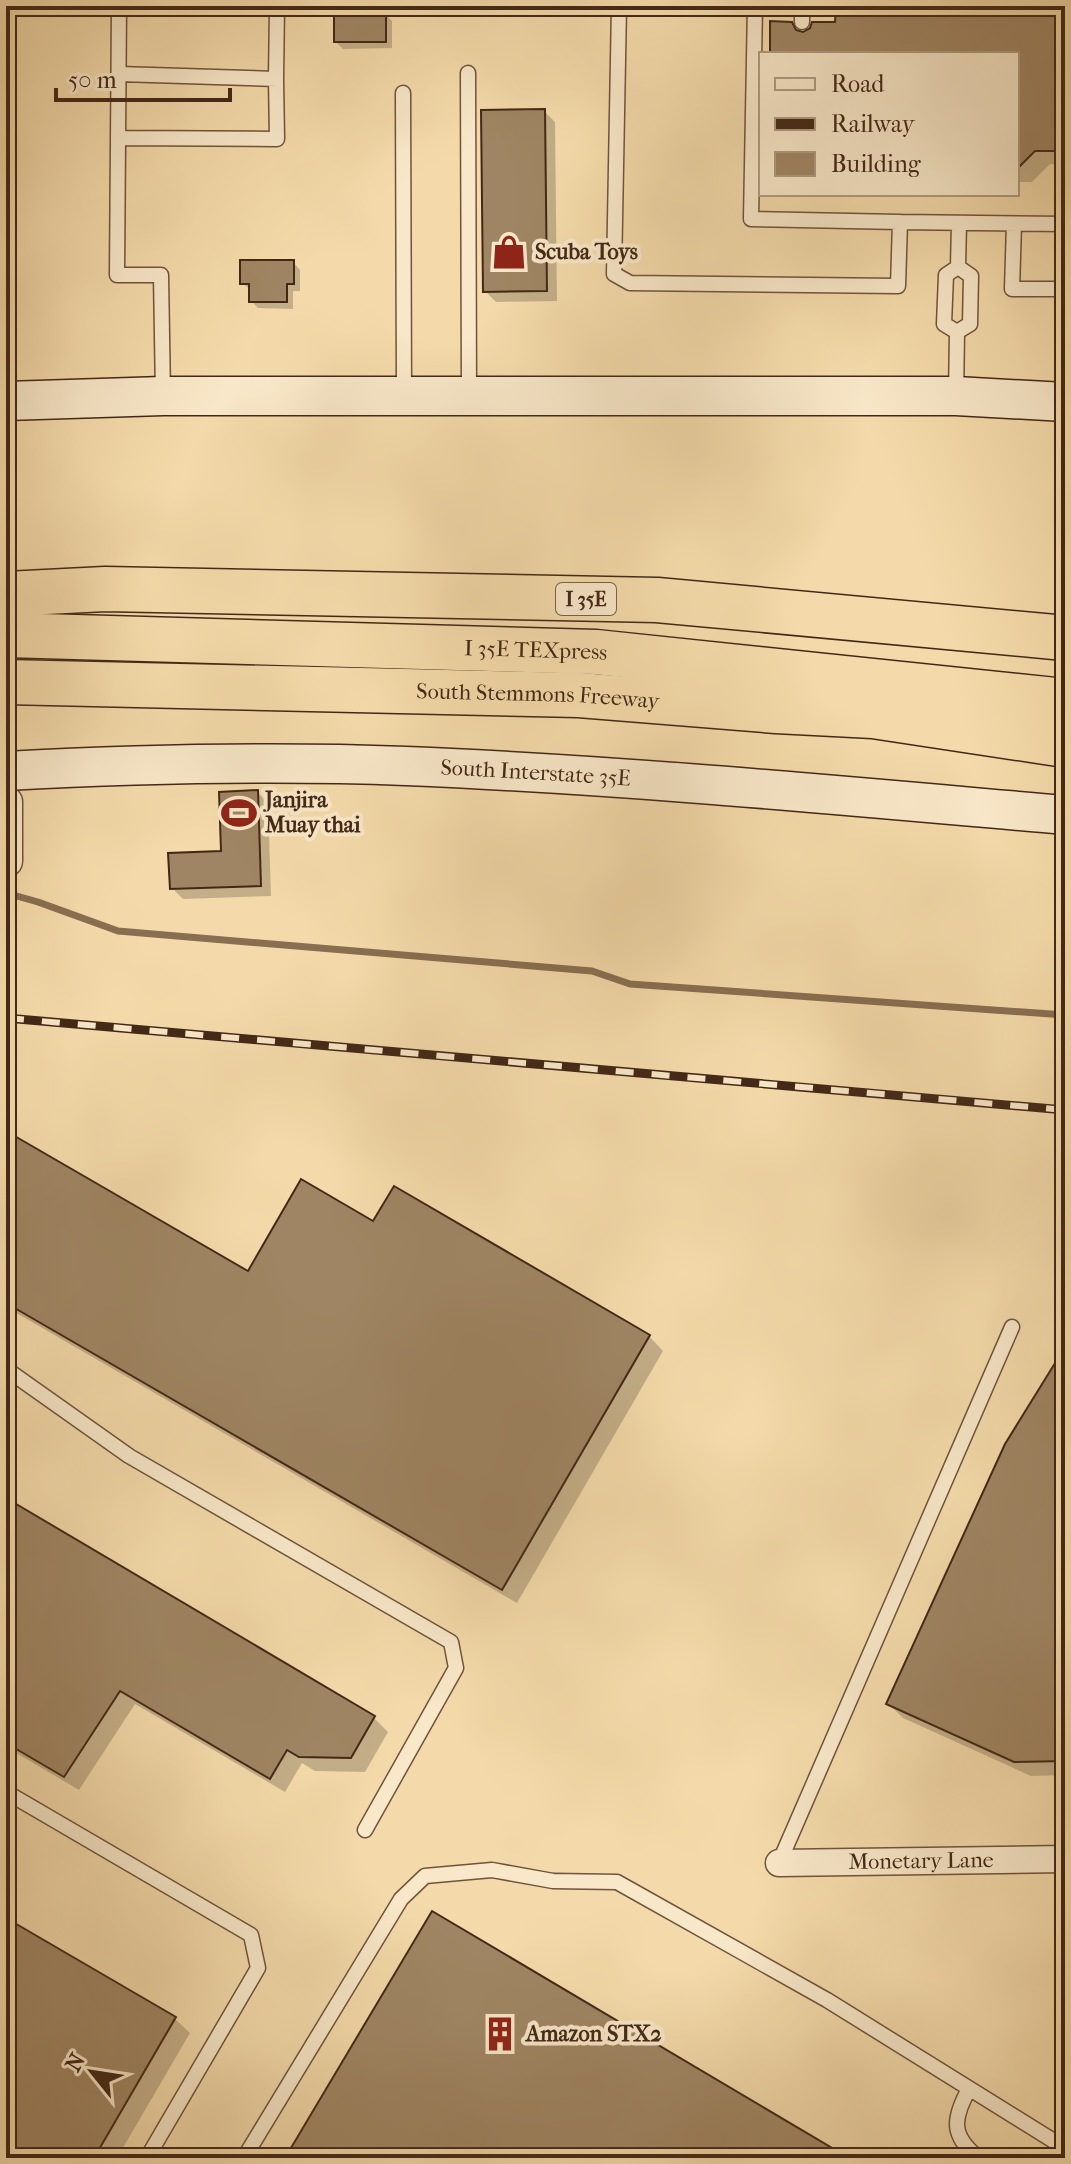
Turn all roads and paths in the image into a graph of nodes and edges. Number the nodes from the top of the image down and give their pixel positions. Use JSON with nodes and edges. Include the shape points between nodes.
{"nodes":[{"id":1,"x":119,"y":6,"type":"edge"},
{"id":2,"x":277,"y":6,"type":"edge"},
{"id":3,"x":619,"y":6,"type":"edge"},
{"id":4,"x":755,"y":6,"type":"edge"},
{"id":5,"x":802,"y":6,"type":"edge"},
{"id":6,"x":802,"y":22,"type":"dead end"},
{"id":7,"x":468,"y":73,"type":"dead end"},
{"id":8,"x":119,"y":74,"type":"junction"},
{"id":9,"x":276,"y":79,"type":"junction"},
{"id":10,"x":403,"y":93,"type":"dead end"},
{"id":11,"x":118,"y":138,"type":"junction"},
{"id":12,"x":757,"y":158,"type":"edge"},
{"id":13,"x":900,"y":222,"type":"junction"},
{"id":14,"x":959,"y":223,"type":"junction"},
{"id":15,"x":1014,"y":224,"type":"junction"},
{"id":16,"x":1065,"y":224,"type":"edge"},
{"id":17,"x":958,"y":267,"type":"junction"},
{"id":18,"x":1065,"y":289,"type":"edge"},
{"id":19,"x":957,"y":332,"type":"junction"},
{"id":20,"x":163,"y":396,"type":"junction"},
{"id":21,"x":404,"y":396,"type":"junction"},
{"id":22,"x":469,"y":396,"type":"junction"},
{"id":23,"x":956,"y":396,"type":"junction"},
{"id":24,"x":6,"y":401,"type":"edge"},
{"id":25,"x":1065,"y":402,"type":"edge"},
{"id":26,"x":6,"y":594,"type":"edge"},
{"id":27,"x":6,"y":635,"type":"edge"},
{"id":28,"x":1065,"y":638,"type":"edge"},
{"id":29,"x":6,"y":682,"type":"edge"},
{"id":30,"x":1065,"y":701,"type":"edge"},
{"id":31,"x":1065,"y":745,"type":"edge"},
{"id":32,"x":6,"y":771,"type":"edge"},
{"id":33,"x":6,"y":802,"type":"edge"},
{"id":34,"x":1065,"y":815,"type":"edge"},
{"id":35,"x":6,"y":859,"type":"edge"},
{"id":36,"x":1012,"y":1327,"type":"dead end"},
{"id":37,"x":6,"y":1369,"type":"edge"},
{"id":38,"x":8,"y":1799,"type":"edge"},
{"id":39,"x":365,"y":1830,"type":"dead end"},
{"id":40,"x":1065,"y":1859,"type":"edge"},
{"id":41,"x":779,"y":1863,"type":"joint"},
{"id":42,"x":969,"y":2089,"type":"junction"},
{"id":43,"x":1065,"y":2148,"type":"edge"},
{"id":44,"x":147,"y":2158,"type":"edge"},
{"id":45,"x":244,"y":2158,"type":"edge"},
{"id":46,"x":979,"y":2158,"type":"edge"}],
"edges":[{"from":1,"to":8,"type":"lane"},
{"from":2,"to":9,"type":"lane"},
{"from":3,"to":13,"type":"lane","via":[[614,274],[630,283],[898,286]]},
{"from":4,"to":12,"type":"lane"},
{"from":5,"to":6,"type":"lane"},
{"from":7,"to":22,"type":"lane"},
{"from":8,"to":9,"type":"lane"},
{"from":8,"to":11,"type":"lane"},
{"from":9,"to":11,"type":"lane","via":[[277,139]]},
{"from":10,"to":21,"type":"lane"},
{"from":11,"to":20,"type":"lane","via":[[117,275],[161,275]]},
{"from":12,"to":13,"type":"lane","via":[[751,219]]},
{"from":13,"to":14,"type":"lane"},
{"from":14,"to":15,"type":"lane"},
{"from":14,"to":17,"type":"lane"},
{"from":15,"to":16,"type":"lane"},
{"from":15,"to":18,"type":"lane","via":[[1012,289]]},
{"from":17,"to":19,"type":"lane","via":[[946,275],[944,324]]},
{"from":17,"to":19,"type":"lane","via":[[971,276],[970,324]]},
{"from":19,"to":23,"type":"lane"},
{"from":20,"to":21,"type":"main road"},
{"from":20,"to":24,"type":"main road"},
{"from":21,"to":22,"type":"main road"},
{"from":22,"to":23,"type":"main road"},
{"from":23,"to":25,"type":"main road"},
{"from":26,"to":28,"type":"highway","number":"I 35E","via":[[105,589],[657,600]]},
{"from":27,"to":30,"type":"highway","name":"I 35E TEXpress","via":[[596,652]]},
{"from":29,"to":31,"type":"highway","name":"South Stemmons Freeway","via":[[579,695],[873,716]]},
{"from":32,"to":34,"type":"main road","name":"South Interstate 35E","via":[[154,764],[404,766],[642,779]]},
{"from":33,"to":35,"type":"street"},
{"from":36,"to":41,"type":"lane"},
{"from":37,"to":39,"type":"lane","via":[[129,1456],[451,1642],[456,1668]]},
{"from":38,"to":44,"type":"lane","via":[[251,1935],[258,1968]]},
{"from":40,"to":41,"type":"street","name":"Monetary Lane"},
{"from":42,"to":43,"type":"lane"},
{"from":42,"to":45,"type":"lane","via":[[827,2000],[617,1882],[553,1881],[492,1870],[425,1876],[401,1899]]},
{"from":42,"to":46,"type":"lane","via":[[958,2110],[956,2131],[965,2148]]}]}
